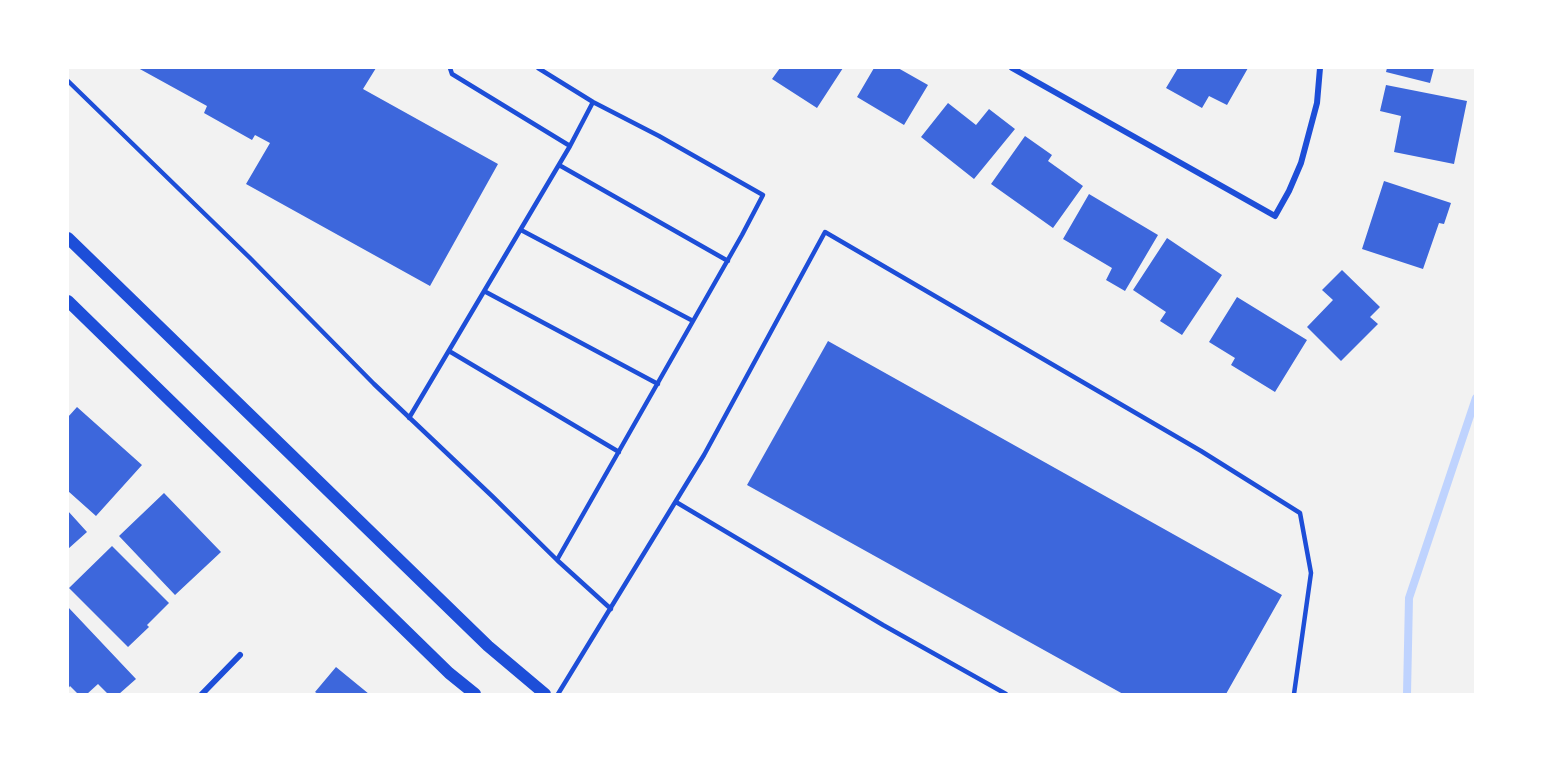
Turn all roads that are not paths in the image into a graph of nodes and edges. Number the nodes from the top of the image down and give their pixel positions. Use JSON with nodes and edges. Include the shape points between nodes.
{"nodes":[{"id":1,"x":450,"y":68,"type":"edge"},
{"id":2,"x":538,"y":68,"type":"edge"},
{"id":3,"x":1012,"y":68,"type":"edge"},
{"id":4,"x":1320,"y":68,"type":"edge"},
{"id":5,"x":68,"y":81,"type":"edge"},
{"id":6,"x":593,"y":102,"type":"junction"},
{"id":7,"x":570,"y":146,"type":"junction"},
{"id":8,"x":559,"y":165,"type":"junction"},
{"id":9,"x":521,"y":230,"type":"junction"},
{"id":10,"x":68,"y":238,"type":"edge"},
{"id":11,"x":728,"y":261,"type":"junction"},
{"id":12,"x":484,"y":291,"type":"junction"},
{"id":13,"x":68,"y":301,"type":"edge"},
{"id":14,"x":693,"y":321,"type":"junction"},
{"id":15,"x":449,"y":351,"type":"junction"},
{"id":16,"x":658,"y":384,"type":"junction"},
{"id":17,"x":409,"y":418,"type":"junction"},
{"id":18,"x":619,"y":452,"type":"junction"},
{"id":19,"x":676,"y":502,"type":"junction"},
{"id":20,"x":557,"y":560,"type":"junction"},
{"id":21,"x":611,"y":609,"type":"junction"},
{"id":22,"x":240,"y":655,"type":"dead end"},
{"id":23,"x":202,"y":694,"type":"edge"},
{"id":24,"x":475,"y":694,"type":"edge"},
{"id":25,"x":545,"y":694,"type":"edge"},
{"id":26,"x":558,"y":694,"type":"edge"},
{"id":27,"x":1006,"y":694,"type":"edge"},
{"id":28,"x":1294,"y":694,"type":"edge"}],
"edges":[{"from":1,"to":7,"type":"lane","via":[[453,74]]},
{"from":2,"to":6,"type":"lane"},
{"from":3,"to":4,"type":"street","via":[[1275,216],[1301,163],[1317,103]]},
{"from":5,"to":17,"type":"lane"},
{"from":6,"to":7,"type":"lane"},
{"from":6,"to":11,"type":"lane","via":[[763,195]]},
{"from":7,"to":8,"type":"lane"},
{"from":8,"to":9,"type":"lane"},
{"from":8,"to":11,"type":"lane"},
{"from":9,"to":12,"type":"lane"},
{"from":9,"to":14,"type":"lane"},
{"from":10,"to":25,"type":"main road","via":[[488,646]]},
{"from":11,"to":14,"type":"lane"},
{"from":12,"to":15,"type":"lane"},
{"from":12,"to":16,"type":"lane"},
{"from":13,"to":24,"type":"main road"},
{"from":14,"to":16,"type":"lane"},
{"from":15,"to":17,"type":"lane"},
{"from":15,"to":18,"type":"lane"},
{"from":16,"to":18,"type":"lane"},
{"from":17,"to":20,"type":"lane"},
{"from":18,"to":20,"type":"lane"},
{"from":19,"to":21,"type":"lane"},
{"from":19,"to":27,"type":"lane"},
{"from":19,"to":28,"type":"lane","via":[[825,232],[1300,513],[1311,573]]},
{"from":20,"to":21,"type":"lane"},
{"from":21,"to":26,"type":"lane"},
{"from":22,"to":23,"type":"street"}]}
